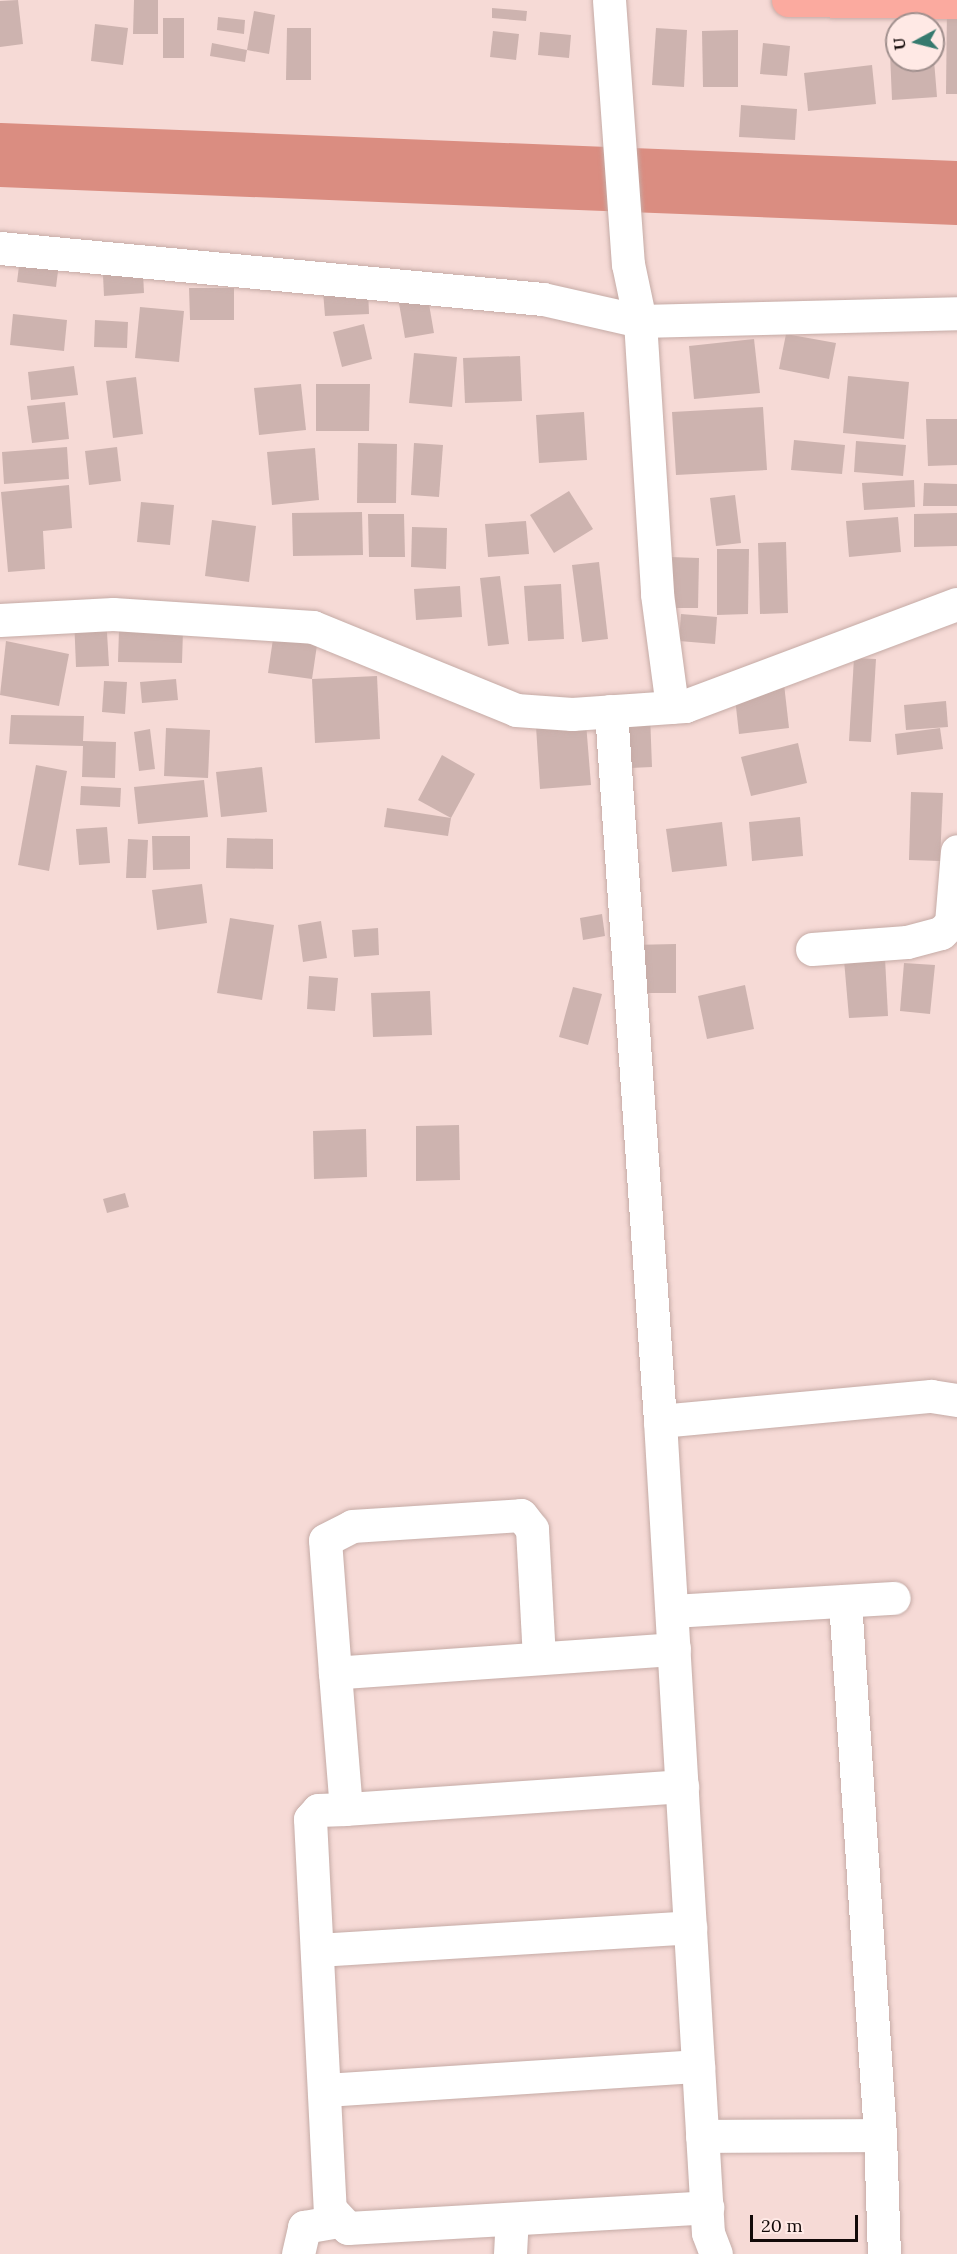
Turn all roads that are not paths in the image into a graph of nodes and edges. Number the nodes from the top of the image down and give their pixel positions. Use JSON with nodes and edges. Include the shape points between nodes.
{"nodes":[{"id":1,"x":609,"y":0,"type":"edge"},
{"id":2,"x":788,"y":0,"type":"edge"},
{"id":3,"x":957,"y":2,"type":"edge"},
{"id":4,"x":0,"y":248,"type":"edge"},
{"id":5,"x":957,"y":313,"type":"edge"},
{"id":6,"x":640,"y":321,"type":"junction"},
{"id":7,"x":957,"y":604,"type":"edge"},
{"id":8,"x":0,"y":620,"type":"edge"},
{"id":9,"x":672,"y":706,"type":"junction"},
{"id":10,"x":611,"y":711,"type":"junction"},
{"id":11,"x":957,"y":851,"type":"edge"},
{"id":12,"x":812,"y":949,"type":"dead end"},
{"id":13,"x":957,"y":1400,"type":"edge"},
{"id":14,"x":660,"y":1421,"type":"junction"},
{"id":15,"x":894,"y":1598,"type":"dead end"},
{"id":16,"x":845,"y":1601,"type":"junction"},
{"id":17,"x":672,"y":1611,"type":"junction"},
{"id":18,"x":674,"y":1649,"type":"junction"},
{"id":19,"x":539,"y":1657,"type":"junction"},
{"id":20,"x":334,"y":1673,"type":"junction"},
{"id":21,"x":682,"y":1786,"type":"junction"},
{"id":22,"x":346,"y":1809,"type":"junction"},
{"id":23,"x":690,"y":1927,"type":"junction"},
{"id":24,"x":317,"y":1950,"type":"junction"},
{"id":25,"x":698,"y":2066,"type":"junction"},
{"id":26,"x":326,"y":2090,"type":"junction"},
{"id":27,"x":880,"y":2135,"type":"junction"},
{"id":28,"x":702,"y":2136,"type":"junction"},
{"id":29,"x":707,"y":2207,"type":"junction"},
{"id":30,"x":512,"y":2219,"type":"junction"},
{"id":31,"x":338,"y":2221,"type":"junction"},
{"id":32,"x":298,"y":2254,"type":"edge"},
{"id":33,"x":510,"y":2254,"type":"edge"},
{"id":34,"x":716,"y":2254,"type":"edge"},
{"id":35,"x":884,"y":2254,"type":"edge"}],
"edges":[{"from":1,"to":6,"type":"street","via":[[620,111],[628,264]]},
{"from":2,"to":3,"type":"main road"},
{"from":4,"to":6,"type":"street","via":[[543,299]]},
{"from":5,"to":6,"type":"street"},
{"from":6,"to":9,"type":"street","via":[[657,594]]},
{"from":7,"to":9,"type":"street","via":[[771,676]]},
{"from":8,"to":10,"type":"street","via":[[113,614],[313,627],[516,710]]},
{"from":9,"to":10,"type":"street"},
{"from":10,"to":14,"type":"street"},
{"from":11,"to":12,"type":"street","via":[[951,923],[941,933],[907,942]]},
{"from":13,"to":14,"type":"street","via":[[931,1395]]},
{"from":14,"to":17,"type":"street"},
{"from":15,"to":16,"type":"street"},
{"from":16,"to":17,"type":"street"},
{"from":16,"to":27,"type":"street"},
{"from":17,"to":18,"type":"street"},
{"from":18,"to":19,"type":"street"},
{"from":18,"to":21,"type":"street"},
{"from":19,"to":20,"type":"street"},
{"from":19,"to":20,"type":"street","via":[[532,1529],[521,1515],[352,1527],[325,1540]]},
{"from":20,"to":22,"type":"street"},
{"from":21,"to":22,"type":"street"},
{"from":21,"to":23,"type":"street"},
{"from":22,"to":24,"type":"street","via":[[311,1812]]},
{"from":23,"to":24,"type":"street"},
{"from":23,"to":25,"type":"street"},
{"from":24,"to":26,"type":"street"},
{"from":25,"to":26,"type":"street"},
{"from":25,"to":28,"type":"street"},
{"from":26,"to":31,"type":"street","via":[[330,2209]]},
{"from":27,"to":28,"type":"street"},
{"from":27,"to":35,"type":"street"},
{"from":28,"to":29,"type":"street"},
{"from":29,"to":30,"type":"street"},
{"from":29,"to":34,"type":"street"},
{"from":30,"to":31,"type":"street","via":[[348,2228]]},
{"from":30,"to":33,"type":"street"},
{"from":31,"to":32,"type":"street","via":[[304,2227]]}]}
